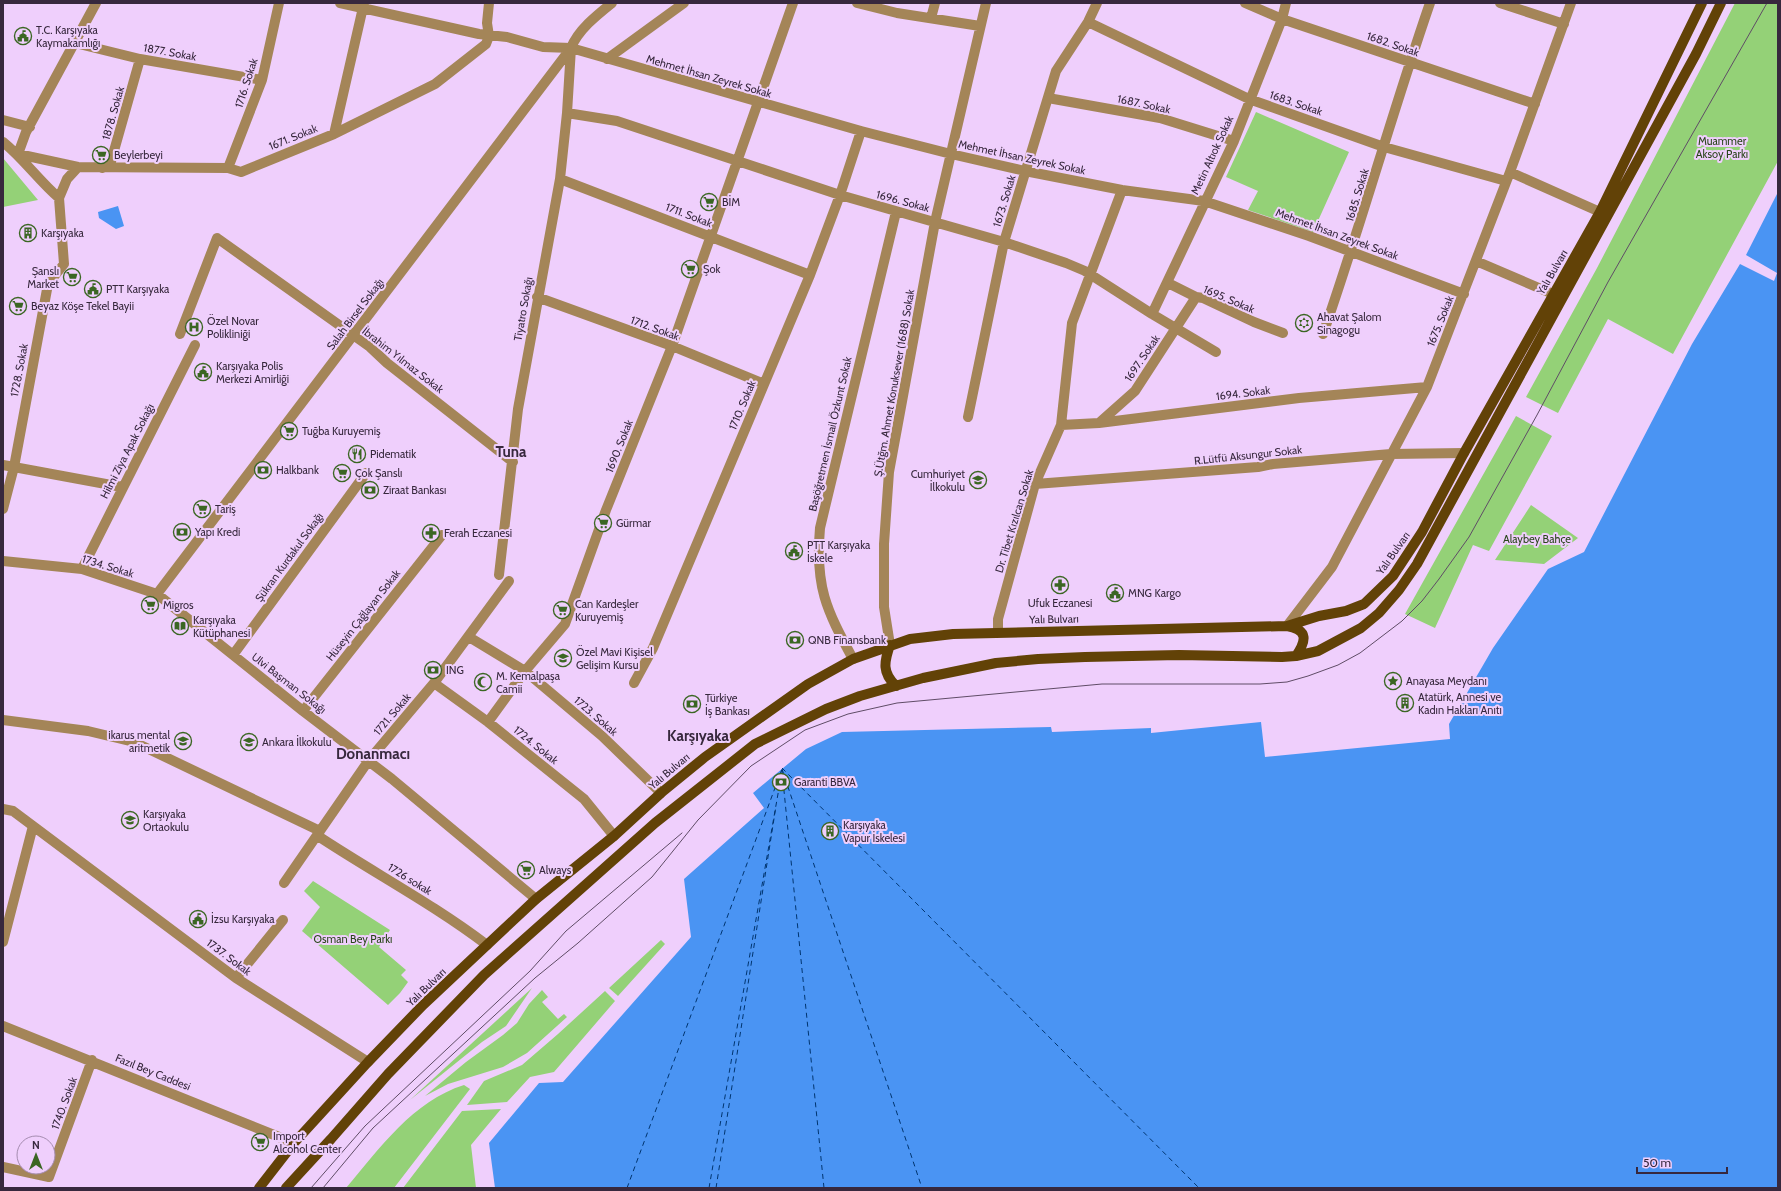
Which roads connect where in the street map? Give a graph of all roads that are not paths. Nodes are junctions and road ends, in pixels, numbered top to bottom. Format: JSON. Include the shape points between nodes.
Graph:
{"nodes":[{"id":1,"x":96,"y":3,"type":"edge"},
{"id":2,"x":279,"y":3,"type":"edge"},
{"id":3,"x":340,"y":3,"type":"edge"},
{"id":4,"x":490,"y":3,"type":"edge"},
{"id":5,"x":612,"y":3,"type":"edge"},
{"id":6,"x":684,"y":3,"type":"edge"},
{"id":7,"x":793,"y":3,"type":"edge"},
{"id":8,"x":857,"y":3,"type":"edge"},
{"id":9,"x":935,"y":3,"type":"edge"},
{"id":10,"x":986,"y":3,"type":"edge"},
{"id":11,"x":1097,"y":3,"type":"edge"},
{"id":12,"x":1245,"y":3,"type":"edge"},
{"id":13,"x":1286,"y":3,"type":"edge"},
{"id":14,"x":1430,"y":3,"type":"edge"},
{"id":15,"x":1500,"y":3,"type":"edge"},
{"id":16,"x":1571,"y":3,"type":"edge"},
{"id":17,"x":1702,"y":3,"type":"edge"},
{"id":18,"x":1721,"y":3,"type":"edge"},
{"id":19,"x":363,"y":6,"type":"edge"},
{"id":20,"x":931,"y":18,"type":"junction"},
{"id":21,"x":1282,"y":19,"type":"junction"},
{"id":22,"x":1088,"y":22,"type":"junction"},
{"id":23,"x":1564,"y":24,"type":"junction"},
{"id":24,"x":980,"y":26,"type":"junction"},
{"id":25,"x":489,"y":36,"type":"junction"},
{"id":26,"x":75,"y":43,"type":"junction"},
{"id":27,"x":571,"y":48,"type":"junction"},
{"id":28,"x":140,"y":59,"type":"junction"},
{"id":29,"x":607,"y":59,"type":"junction"},
{"id":30,"x":1409,"y":62,"type":"junction"},
{"id":31,"x":262,"y":80,"type":"junction"},
{"id":32,"x":1048,"y":98,"type":"junction"},
{"id":33,"x":1249,"y":99,"type":"junction"},
{"id":34,"x":758,"y":102,"type":"junction"},
{"id":35,"x":1535,"y":104,"type":"junction"},
{"id":36,"x":567,"y":113,"type":"junction"},
{"id":37,"x":3,"y":120,"type":"edge"},
{"id":38,"x":3,"y":127,"type":"edge"},
{"id":39,"x":28,"y":130,"type":"junction"},
{"id":40,"x":860,"y":131,"type":"junction"},
{"id":41,"x":334,"y":134,"type":"junction"},
{"id":42,"x":1234,"y":141,"type":"junction"},
{"id":43,"x":3,"y":142,"type":"edge"},
{"id":44,"x":1384,"y":147,"type":"junction"},
{"id":45,"x":18,"y":154,"type":"junction"},
{"id":46,"x":951,"y":154,"type":"junction"},
{"id":47,"x":738,"y":160,"type":"junction"},
{"id":48,"x":78,"y":167,"type":"junction"},
{"id":49,"x":102,"y":168,"type":"junction"},
{"id":50,"x":228,"y":168,"type":"junction"},
{"id":51,"x":1025,"y":171,"type":"junction"},
{"id":52,"x":1508,"y":177,"type":"junction"},
{"id":53,"x":560,"y":179,"type":"junction"},
{"id":54,"x":1122,"y":190,"type":"junction"},
{"id":55,"x":840,"y":195,"type":"junction"},
{"id":56,"x":60,"y":198,"type":"junction"},
{"id":57,"x":1204,"y":201,"type":"junction"},
{"id":58,"x":896,"y":212,"type":"junction"},
{"id":59,"x":1600,"y":212,"type":"junction"},
{"id":60,"x":935,"y":222,"type":"junction"},
{"id":61,"x":711,"y":236,"type":"junction"},
{"id":62,"x":1004,"y":242,"type":"junction"},
{"id":63,"x":1352,"y":252,"type":"junction"},
{"id":64,"x":1476,"y":261,"type":"junction"},
{"id":65,"x":810,"y":275,"type":"junction"},
{"id":66,"x":1090,"y":276,"type":"junction"},
{"id":67,"x":1168,"y":282,"type":"junction"},
{"id":68,"x":1464,"y":294,"type":"junction"},
{"id":69,"x":1553,"y":294,"type":"junction"},
{"id":70,"x":537,"y":298,"type":"junction"},
{"id":71,"x":1196,"y":298,"type":"junction"},
{"id":72,"x":1152,"y":314,"type":"junction"},
{"id":73,"x":1177,"y":328,"type":"junction"},
{"id":74,"x":1283,"y":333,"type":"dead end"},
{"id":75,"x":180,"y":334,"type":"dead end"},
{"id":76,"x":1323,"y":334,"type":"dead end"},
{"id":77,"x":353,"y":336,"type":"junction"},
{"id":78,"x":195,"y":345,"type":"dead end"},
{"id":79,"x":672,"y":346,"type":"junction"},
{"id":80,"x":1216,"y":352,"type":"dead end"},
{"id":81,"x":764,"y":384,"type":"junction"},
{"id":82,"x":1427,"y":387,"type":"junction"},
{"id":83,"x":968,"y":417,"type":"dead end"},
{"id":84,"x":1098,"y":423,"type":"junction"},
{"id":85,"x":1061,"y":425,"type":"junction"},
{"id":86,"x":1464,"y":453,"type":"junction"},
{"id":87,"x":1392,"y":454,"type":"junction"},
{"id":88,"x":514,"y":462,"type":"junction"},
{"id":89,"x":3,"y":465,"type":"edge"},
{"id":90,"x":14,"y":467,"type":"junction"},
{"id":91,"x":366,"y":473,"type":"dead end"},
{"id":92,"x":1035,"y":484,"type":"junction"},
{"id":93,"x":122,"y":487,"type":"junction"},
{"id":94,"x":3,"y":509,"type":"edge"},
{"id":95,"x":442,"y":535,"type":"dead end"},
{"id":96,"x":3,"y":561,"type":"edge"},
{"id":97,"x":82,"y":569,"type":"junction"},
{"id":98,"x":499,"y":575,"type":"dead end"},
{"id":99,"x":509,"y":581,"type":"dead end"},
{"id":100,"x":157,"y":594,"type":"junction"},
{"id":101,"x":1287,"y":626,"type":"junction"},
{"id":102,"x":998,"y":632,"type":"junction"},
{"id":103,"x":469,"y":637,"type":"junction"},
{"id":104,"x":890,"y":645,"type":"junction"},
{"id":105,"x":233,"y":655,"type":"junction"},
{"id":106,"x":1296,"y":656,"type":"junction"},
{"id":107,"x":853,"y":659,"type":"junction"},
{"id":108,"x":525,"y":671,"type":"junction"},
{"id":109,"x":434,"y":683,"type":"junction"},
{"id":110,"x":634,"y":683,"type":"dead end"},
{"id":111,"x":896,"y":686,"type":"junction"},
{"id":112,"x":303,"y":710,"type":"junction"},
{"id":113,"x":3,"y":720,"type":"edge"},
{"id":114,"x":488,"y":722,"type":"junction"},
{"id":115,"x":369,"y":760,"type":"junction"},
{"id":116,"x":661,"y":793,"type":"junction"},
{"id":117,"x":3,"y":809,"type":"edge"},
{"id":118,"x":33,"y":826,"type":"junction"},
{"id":119,"x":319,"y":833,"type":"junction"},
{"id":120,"x":614,"y":836,"type":"junction"},
{"id":121,"x":284,"y":883,"type":"dead end"},
{"id":122,"x":536,"y":899,"type":"junction"},
{"id":123,"x":283,"y":920,"type":"dead end"},
{"id":124,"x":3,"y":942,"type":"edge"},
{"id":125,"x":488,"y":945,"type":"junction"},
{"id":126,"x":236,"y":978,"type":"junction"},
{"id":127,"x":3,"y":1026,"type":"edge"},
{"id":128,"x":92,"y":1060,"type":"junction"},
{"id":129,"x":368,"y":1062,"type":"junction"},
{"id":130,"x":294,"y":1143,"type":"junction"},
{"id":131,"x":3,"y":1167,"type":"edge"},
{"id":132,"x":259,"y":1188,"type":"edge"},
{"id":133,"x":286,"y":1188,"type":"edge"}],
"edges":[{"from":1,"to":26,"type":"street"},
{"from":2,"to":31,"type":"street","name":"1716. Sokak"},
{"from":3,"to":19,"type":"street","name":"Mehmet İhsan Zeyrek Sokak"},
{"from":4,"to":25,"type":"street","via":[[487,23]]},
{"from":5,"to":27,"type":"street","name":"Salah Birsel Sokağı","via":[[575,38]]},
{"from":6,"to":29,"type":"street"},
{"from":7,"to":34,"type":"street","name":"1690. Sokak"},
{"from":8,"to":20,"type":"street"},
{"from":9,"to":20,"type":"street"},
{"from":10,"to":24,"type":"street"},
{"from":11,"to":22,"type":"street","name":"1673. Sokak"},
{"from":12,"to":21,"type":"street","name":"1682. Sokak"},
{"from":13,"to":21,"type":"street","name":"Metin Altıok Sokak"},
{"from":14,"to":30,"type":"street","name":"1685. Sokak"},
{"from":15,"to":23,"type":"street"},
{"from":16,"to":23,"type":"street","name":"1675. Sokak"},
{"from":17,"to":59,"type":"main road","name":"Yalı Bulvarı"},
{"from":18,"to":106,"type":"main road","name":"Yalı Bulvarı","via":[[1696,54],[1417,564],[1379,613],[1361,628],[1318,650]]},
{"from":19,"to":25,"type":"street","name":"Mehmet İhsan Zeyrek Sokak"},
{"from":19,"to":41,"type":"street"},
{"from":20,"to":24,"type":"street"},
{"from":21,"to":30,"type":"street","name":"1682. Sokak"},
{"from":21,"to":33,"type":"street","name":"Metin Altıok Sokak"},
{"from":22,"to":32,"type":"street","name":"1673. Sokak","via":[[1056,71]]},
{"from":22,"to":33,"type":"street","name":"1683. Sokak"},
{"from":23,"to":35,"type":"street","name":"1675. Sokak"},
{"from":24,"to":46,"type":"street"},
{"from":25,"to":27,"type":"street","name":"Mehmet İhsan Zeyrek Sokak","via":[[507,37],[543,47]]},
{"from":25,"to":41,"type":"street","name":"1671. Sokak","via":[[486,44],[435,84]]},
{"from":26,"to":28,"type":"street","name":"1877. Sokak"},
{"from":26,"to":39,"type":"street"},
{"from":27,"to":29,"type":"street","name":"Mehmet İhsan Zeyrek Sokak"},
{"from":27,"to":36,"type":"street","name":"Tiyatro Sokağı"},
{"from":27,"to":77,"type":"street","name":"Salah Birsel Sokağı"},
{"from":28,"to":31,"type":"street","name":"1877. Sokak"},
{"from":28,"to":49,"type":"street","name":"1878. Sokak","via":[[110,165]]},
{"from":29,"to":34,"type":"street","name":"Mehmet İhsan Zeyrek Sokak"},
{"from":30,"to":35,"type":"street","name":"1682. Sokak"},
{"from":30,"to":44,"type":"street","name":"1685. Sokak"},
{"from":31,"to":50,"type":"street","name":"1716. Sokak"},
{"from":32,"to":42,"type":"street","name":"1687. Sokak","via":[[1160,118]]},
{"from":32,"to":51,"type":"street","name":"1673. Sokak"},
{"from":33,"to":42,"type":"street","name":"Metin Altıok Sokak"},
{"from":33,"to":44,"type":"street","name":"1683. Sokak"},
{"from":34,"to":40,"type":"street","name":"Mehmet İhsan Zeyrek Sokak"},
{"from":34,"to":47,"type":"street","name":"1690. Sokak"},
{"from":35,"to":52,"type":"street","name":"1675. Sokak"},
{"from":36,"to":47,"type":"street","name":"1696. Sokak","via":[[617,121]]},
{"from":36,"to":53,"type":"street","name":"Tiyatro Sokağı"},
{"from":37,"to":39,"type":"street"},
{"from":38,"to":39,"type":"street"},
{"from":39,"to":45,"type":"street"},
{"from":40,"to":46,"type":"street","name":"Mehmet İhsan Zeyrek Sokak"},
{"from":40,"to":55,"type":"street","name":"1710. Sokak"},
{"from":41,"to":50,"type":"street","name":"1671. Sokak","via":[[241,172]]},
{"from":42,"to":57,"type":"street","name":"Metin Altıok Sokak"},
{"from":43,"to":45,"type":"street"},
{"from":44,"to":52,"type":"street","name":"1683. Sokak"},
{"from":44,"to":63,"type":"street","name":"1685. Sokak"},
{"from":45,"to":48,"type":"street","name":"1671. Sokak"},
{"from":45,"to":56,"type":"street","via":[[43,184]]},
{"from":46,"to":51,"type":"street","name":"Mehmet İhsan Zeyrek Sokak"},
{"from":46,"to":60,"type":"street","name":"Ş.Ütğm. Ahmet Konuksever (1688) Sokak"},
{"from":47,"to":55,"type":"street","name":"1696. Sokak"},
{"from":47,"to":61,"type":"street","name":"1690. Sokak"},
{"from":48,"to":49,"type":"street","name":"1671. Sokak"},
{"from":48,"to":56,"type":"street","via":[[67,179]]},
{"from":49,"to":50,"type":"street","name":"1671. Sokak"},
{"from":51,"to":54,"type":"street","name":"Mehmet İhsan Zeyrek Sokak"},
{"from":51,"to":62,"type":"street","name":"1673. Sokak"},
{"from":52,"to":59,"type":"street","name":"1683. Sokak"},
{"from":52,"to":64,"type":"street","name":"1675. Sokak"},
{"from":53,"to":61,"type":"street","name":"1711. Sokak"},
{"from":53,"to":70,"type":"street","name":"Tiyatro Sokağı"},
{"from":54,"to":57,"type":"street","name":"Mehmet İhsan Zeyrek Sokak"},
{"from":54,"to":66,"type":"street","name":"Dr. Tibet Kızılcan Sokak"},
{"from":55,"to":58,"type":"street","name":"1696. Sokak"},
{"from":55,"to":65,"type":"street","name":"1710. Sokak"},
{"from":56,"to":90,"type":"street","name":"1728. Sokak","via":[[64,264],[48,284]]},
{"from":57,"to":63,"type":"street","name":"Mehmet İhsan Zeyrek Sokak"},
{"from":57,"to":67,"type":"street","name":"Metin Altıok Sokak"},
{"from":58,"to":60,"type":"street","name":"1696. Sokak"},
{"from":58,"to":107,"type":"street","name":"Başöğretmen İsmail Özkunt Sokak","via":[[851,395],[818,546],[823,596],[833,622]]},
{"from":59,"to":69,"type":"main road","name":"Yalı Bulvarı"},
{"from":60,"to":62,"type":"street","name":"1696. Sokak"},
{"from":60,"to":104,"type":"street","name":"Ş.Ütğm. Ahmet Konuksever (1688) Sokak","via":[[889,472],[884,544],[884,606]]},
{"from":61,"to":65,"type":"street","name":"1711. Sokak"},
{"from":61,"to":79,"type":"street","name":"1690. Sokak"},
{"from":62,"to":66,"type":"street","name":"1696. Sokak","via":[[1066,263],[1085,271]]},
{"from":62,"to":83,"type":"street","name":"1673. Sokak"},
{"from":63,"to":68,"type":"street","name":"Mehmet İhsan Zeyrek Sokak"},
{"from":63,"to":76,"type":"street","name":"1685. Sokak"},
{"from":64,"to":68,"type":"street","name":"1675. Sokak"},
{"from":64,"to":69,"type":"street"},
{"from":65,"to":81,"type":"street","name":"1710. Sokak"},
{"from":66,"to":72,"type":"street","name":"1696. Sokak"},
{"from":66,"to":85,"type":"street","name":"Dr. Tibet Kızılcan Sokak","via":[[1072,323]]},
{"from":67,"to":71,"type":"street","name":"1695. Sokak"},
{"from":67,"to":72,"type":"street","name":"Metin Altıok Sokak"},
{"from":68,"to":82,"type":"street","name":"1675. Sokak"},
{"from":69,"to":86,"type":"main road","name":"Yalı Bulvarı"},
{"from":70,"to":79,"type":"street","name":"1712. Sokak"},
{"from":70,"to":88,"type":"street","name":"Tiyatro Sokağı","via":[[518,410]]},
{"from":71,"to":73,"type":"street","name":"1697. Sokak"},
{"from":71,"to":74,"type":"street","name":"1695. Sokak","via":[[1202,298]]},
{"from":72,"to":73,"type":"street","name":"1696. Sokak"},
{"from":73,"to":80,"type":"street","name":"1696. Sokak"},
{"from":73,"to":84,"type":"street","name":"1697. Sokak","via":[[1135,391]]},
{"from":75,"to":77,"type":"street","name":"İbrahim Yılmaz Sokak","via":[[217,238]]},
{"from":77,"to":88,"type":"street","name":"İbrahim Yılmaz Sokak"},
{"from":77,"to":100,"type":"street","name":"Salah Birsel Sokağı"},
{"from":78,"to":93,"type":"street","name":"Hilmi Ziya Apak Sokağı"},
{"from":79,"to":81,"type":"street","name":"1712. Sokak"},
{"from":79,"to":108,"type":"street","name":"1690. Sokak","via":[[606,510],[565,624]]},
{"from":81,"to":110,"type":"street","name":"1710. Sokak","via":[[653,648]]},
{"from":82,"to":84,"type":"street","name":"1694. Sokak","via":[[1299,398]]},
{"from":82,"to":87,"type":"street","name":"1675. Sokak"},
{"from":84,"to":85,"type":"street","name":"1694. Sokak"},
{"from":85,"to":92,"type":"street","name":"Dr. Tibet Kızılcan Sokak"},
{"from":86,"to":87,"type":"street","name":"R.Lütfü Aksungur Sokak"},
{"from":86,"to":101,"type":"main road","name":"Yalı Bulvarı","via":[[1422,532],[1393,576],[1379,592],[1364,604],[1346,612],[1319,616]]},
{"from":87,"to":92,"type":"street","name":"R.Lütfü Aksungur Sokak"},
{"from":87,"to":101,"type":"street","name":"1675. Sokak","via":[[1332,567]]},
{"from":88,"to":98,"type":"street","name":"Tiyatro Sokağı"},
{"from":89,"to":90,"type":"street"},
{"from":90,"to":93,"type":"street"},
{"from":90,"to":94,"type":"street","name":"1728. Sokak"},
{"from":91,"to":105,"type":"street","name":"Şükran Kurdakul Sokağı"},
{"from":92,"to":102,"type":"street","name":"Dr. Tibet Kızılcan Sokak","via":[[998,619]]},
{"from":93,"to":97,"type":"street","name":"Hilmi Ziya Apak Sokağı"},
{"from":95,"to":112,"type":"street","name":"Hüseyin Çağlayan Sokak"},
{"from":96,"to":97,"type":"street","name":"1734. Sokak"},
{"from":97,"to":100,"type":"street","name":"1734. Sokak"},
{"from":99,"to":103,"type":"street","name":"1721. Sokak"},
{"from":100,"to":105,"type":"street","name":"Ulvi Başman Sokağı"},
{"from":101,"to":102,"type":"main road","name":"Yalı Bulvarı"},
{"from":101,"to":106,"type":"main road","via":[[1297,627],[1302,632],[1304,639]]},
{"from":102,"to":104,"type":"main road","name":"Yalı Bulvarı","via":[[928,636]]},
{"from":103,"to":108,"type":"street","name":"1723. Sokak"},
{"from":103,"to":109,"type":"street","name":"1721. Sokak"},
{"from":104,"to":107,"type":"main road","name":"Yalı Bulvarı"},
{"from":104,"to":111,"type":"main road","via":[[885,670]]},
{"from":105,"to":112,"type":"street","name":"Ulvi Başman Sokağı"},
{"from":106,"to":111,"type":"main road","name":"Yalı Bulvarı","via":[[1179,655],[1038,659],[996,664]]},
{"from":107,"to":116,"type":"main road","name":"Yalı Bulvarı","via":[[808,684],[705,757]]},
{"from":108,"to":114,"type":"street","name":"1690. Sokak"},
{"from":108,"to":116,"type":"street","name":"1723. Sokak","via":[[602,736]]},
{"from":109,"to":114,"type":"street","name":"1724. Sokak"},
{"from":109,"to":115,"type":"street","name":"1721. Sokak"},
{"from":111,"to":133,"type":"main road","via":[[826,709],[755,744],[667,813],[484,975],[388,1074]]},
{"from":112,"to":115,"type":"street","name":"Ulvi Başman Sokağı"},
{"from":113,"to":119,"type":"street","name":"1726 sokak","via":[[88,731],[134,742]]},
{"from":114,"to":120,"type":"street","name":"1724. Sokak","via":[[584,799]]},
{"from":115,"to":119,"type":"street","name":"1721. Sokak"},
{"from":115,"to":122,"type":"street","name":"Ulvi Başman Sokağı"},
{"from":116,"to":120,"type":"main road","name":"Yalı Bulvarı"},
{"from":117,"to":118,"type":"street","name":"1737. Sokak","via":[[13,811]]},
{"from":118,"to":124,"type":"street"},
{"from":118,"to":126,"type":"street","name":"1737. Sokak"},
{"from":119,"to":121,"type":"street","name":"1721. Sokak"},
{"from":119,"to":125,"type":"street","name":"1726 sokak"},
{"from":120,"to":122,"type":"main road","name":"Yalı Bulvarı"},
{"from":122,"to":125,"type":"main road","name":"Yalı Bulvarı"},
{"from":123,"to":126,"type":"street"},
{"from":125,"to":129,"type":"main road","name":"Yalı Bulvarı","via":[[423,1005]]},
{"from":126,"to":129,"type":"street","name":"1737. Sokak"},
{"from":127,"to":128,"type":"street","name":"Fazıl Bey Caddesi"},
{"from":128,"to":130,"type":"street","name":"Fazıl Bey Caddesi"},
{"from":128,"to":131,"type":"street","name":"1740. Sokak","via":[[49,1177]]},
{"from":129,"to":130,"type":"main road","name":"Yalı Bulvarı"},
{"from":130,"to":132,"type":"main road","name":"Yalı Bulvarı"}]}
